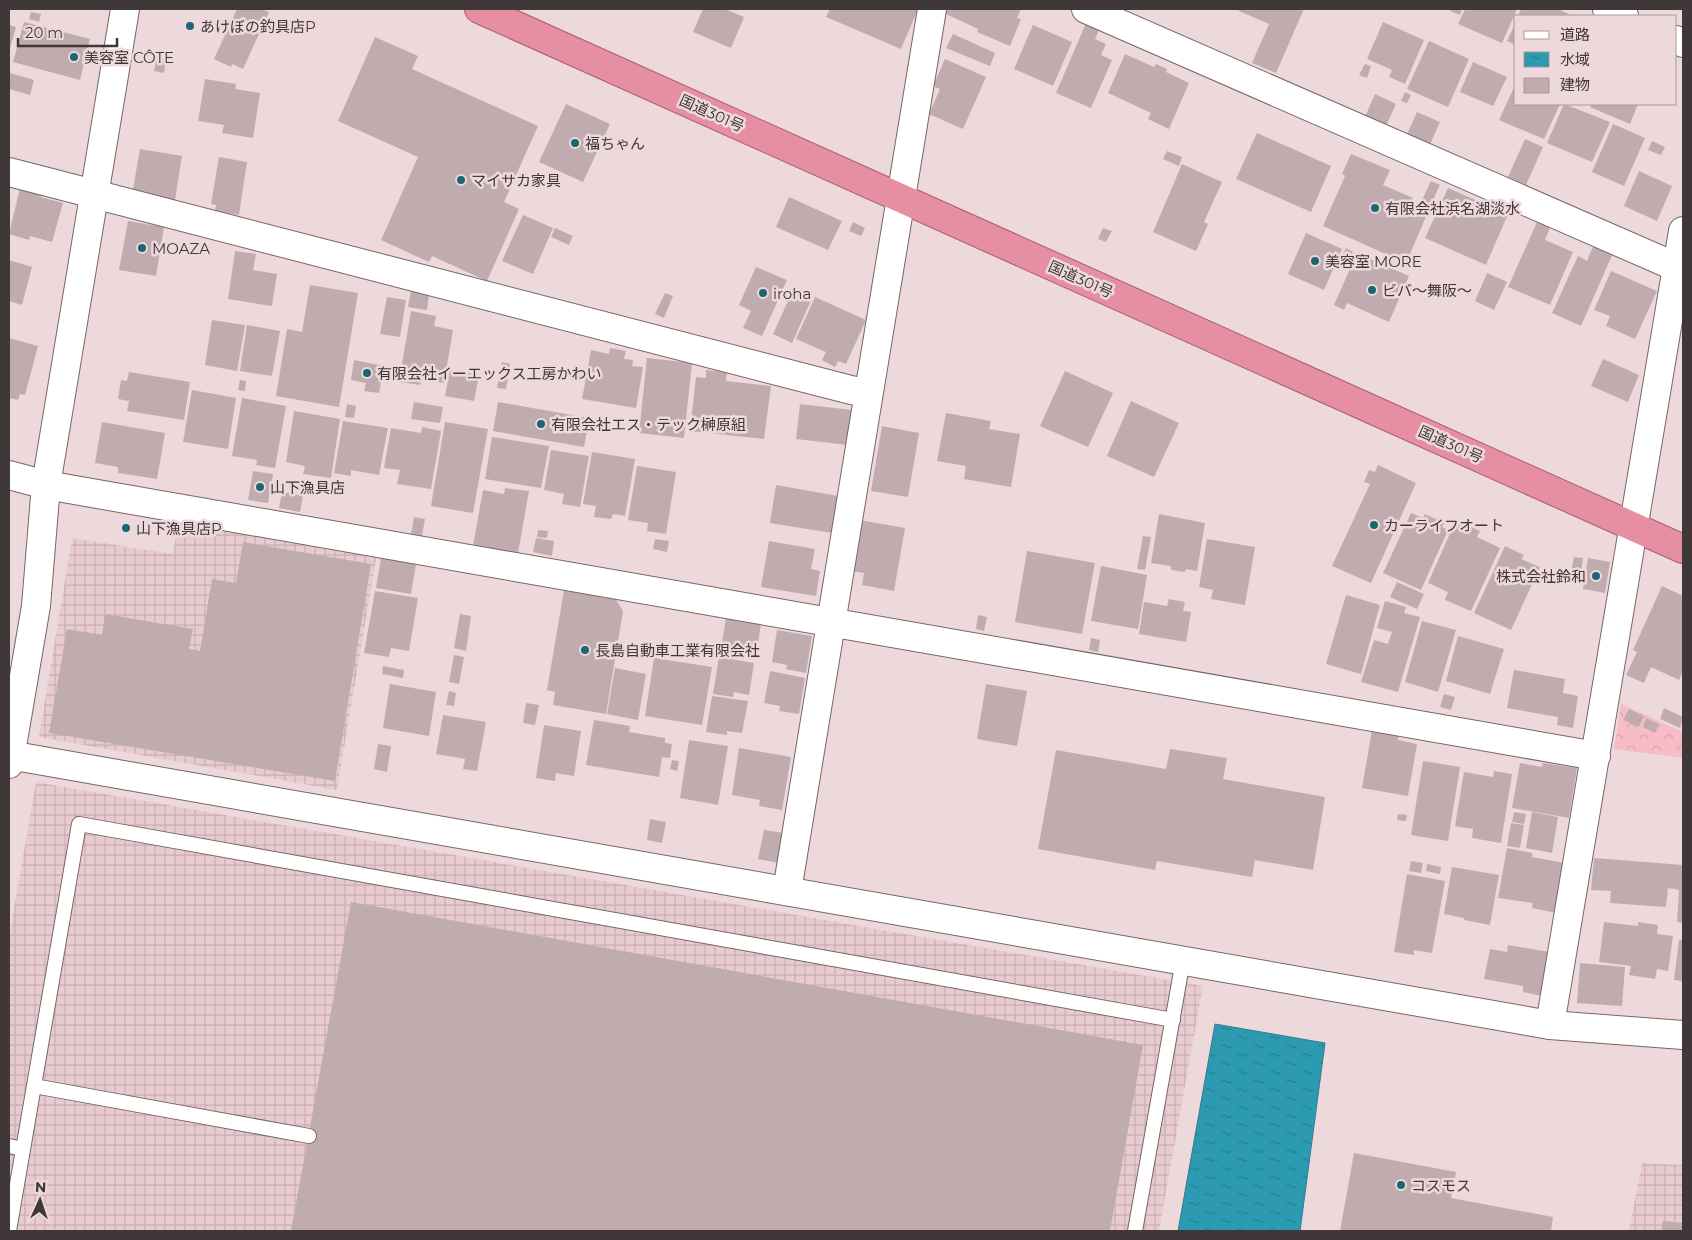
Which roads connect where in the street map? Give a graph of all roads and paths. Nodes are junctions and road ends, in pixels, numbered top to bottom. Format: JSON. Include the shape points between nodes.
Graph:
{"nodes":[{"id":1,"x":126,"y":9,"type":"edge"},
{"id":2,"x":479,"y":9,"type":"edge"},
{"id":3,"x":932,"y":9,"type":"edge"},
{"id":4,"x":1086,"y":9,"type":"edge"},
{"id":5,"x":1607,"y":9,"type":"edge"},
{"id":6,"x":1622,"y":15,"type":"edge"},
{"id":7,"x":9,"y":172,"type":"edge"},
{"id":8,"x":94,"y":194,"type":"junction"},
{"id":9,"x":900,"y":198,"type":"junction"},
{"id":10,"x":1683,"y":231,"type":"edge"},
{"id":11,"x":1680,"y":269,"type":"edge"},
{"id":12,"x":868,"y":393,"type":"junction"},
{"id":13,"x":9,"y":475,"type":"edge"},
{"id":14,"x":46,"y":485,"type":"junction"},
{"id":15,"x":1634,"y":526,"type":"junction"},
{"id":16,"x":1683,"y":549,"type":"edge"},
{"id":17,"x":831,"y":622,"type":"junction"},
{"id":18,"x":1596,"y":756,"type":"junction"},
{"id":19,"x":9,"y":758,"type":"edge"},
{"id":20,"x":787,"y":891,"type":"junction"},
{"id":21,"x":1184,"y":960,"type":"junction"},
{"id":22,"x":1173,"y":1020,"type":"junction"},
{"id":23,"x":1550,"y":1025,"type":"junction"},
{"id":24,"x":1683,"y":1035,"type":"edge"},
{"id":25,"x":34,"y":1086,"type":"junction"},
{"id":26,"x":309,"y":1136,"type":"dead end"},
{"id":27,"x":9,"y":1146,"type":"edge"},
{"id":28,"x":23,"y":1149,"type":"junction"},
{"id":29,"x":9,"y":1231,"type":"edge"},
{"id":30,"x":1134,"y":1231,"type":"edge"}],
"edges":[{"from":1,"to":8,"type":"street"},
{"from":2,"to":9,"type":"highway","name":"国道301号"},
{"from":3,"to":9,"type":"street"},
{"from":4,"to":11,"type":"street"},
{"from":5,"to":6,"type":"street"},
{"from":7,"to":8,"type":"street"},
{"from":8,"to":12,"type":"street"},
{"from":8,"to":14,"type":"street"},
{"from":9,"to":12,"type":"street"},
{"from":9,"to":15,"type":"highway","name":"国道301号"},
{"from":10,"to":11,"type":"street"},
{"from":11,"to":15,"type":"street"},
{"from":12,"to":17,"type":"street"},
{"from":13,"to":14,"type":"street"},
{"from":14,"to":17,"type":"street"},
{"from":14,"to":19,"type":"street","via":[[36,606]]},
{"from":15,"to":16,"type":"highway","name":"国道301号"},
{"from":15,"to":18,"type":"street"},
{"from":17,"to":18,"type":"street"},
{"from":17,"to":20,"type":"street"},
{"from":18,"to":23,"type":"street"},
{"from":19,"to":20,"type":"street"},
{"from":20,"to":21,"type":"street"},
{"from":21,"to":22,"type":"lane"},
{"from":21,"to":23,"type":"street"},
{"from":22,"to":25,"type":"lane","via":[[80,824]]},
{"from":22,"to":30,"type":"lane"},
{"from":23,"to":24,"type":"street"},
{"from":25,"to":26,"type":"lane"},
{"from":25,"to":28,"type":"lane"},
{"from":27,"to":28,"type":"lane"},
{"from":28,"to":29,"type":"lane"}]}
